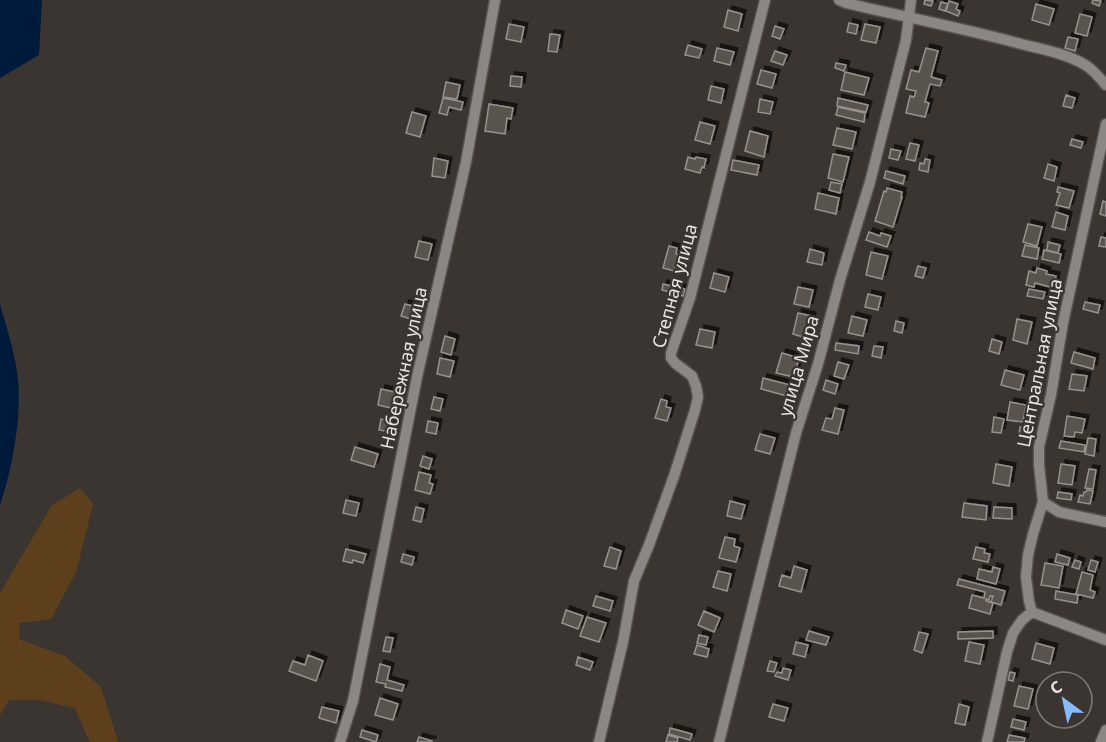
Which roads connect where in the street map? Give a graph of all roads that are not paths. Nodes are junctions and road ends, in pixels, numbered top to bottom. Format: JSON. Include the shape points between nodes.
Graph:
{"nodes":[{"id":1,"x":495,"y":0,"type":"edge"},
{"id":2,"x":765,"y":0,"type":"edge"},
{"id":3,"x":839,"y":0,"type":"edge"},
{"id":4,"x":911,"y":0,"type":"edge"},
{"id":5,"x":909,"y":18,"type":"junction"},
{"id":6,"x":1106,"y":85,"type":"edge"},
{"id":7,"x":1106,"y":124,"type":"edge"},
{"id":8,"x":1043,"y":502,"type":"junction"},
{"id":9,"x":1106,"y":522,"type":"edge"},
{"id":10,"x":1032,"y":612,"type":"junction"},
{"id":11,"x":1106,"y":640,"type":"edge"},
{"id":12,"x":1106,"y":730,"type":"edge"},
{"id":13,"x":340,"y":742,"type":"edge"},
{"id":14,"x":599,"y":742,"type":"edge"},
{"id":15,"x":719,"y":742,"type":"edge"},
{"id":16,"x":987,"y":742,"type":"edge"},
{"id":17,"x":1101,"y":742,"type":"edge"}],
"edges":[{"from":1,"to":13,"type":"street","name":"Набережная улица","via":[[466,162],[417,376],[353,701]]},
{"from":2,"to":14,"type":"street","name":"Степная улица","via":[[690,298],[671,353],[675,363],[692,376],[698,397],[674,476],[634,581]]},
{"from":3,"to":5,"type":"street"},
{"from":4,"to":5,"type":"street","name":"улица Мира"},
{"from":5,"to":6,"type":"street","via":[[1068,57],[1085,65]]},
{"from":5,"to":15,"type":"street","name":"улица Мира","via":[[870,182],[796,433]]},
{"from":7,"to":8,"type":"street","name":"Центральная улица","via":[[1039,447]]},
{"from":8,"to":9,"type":"street","via":[[1059,512]]},
{"from":8,"to":10,"type":"street","name":"Центральная улица","via":[[1028,555],[1026,577]]},
{"from":10,"to":11,"type":"street"},
{"from":10,"to":16,"type":"street","via":[[1013,633]]},
{"from":12,"to":17,"type":"street"}]}
